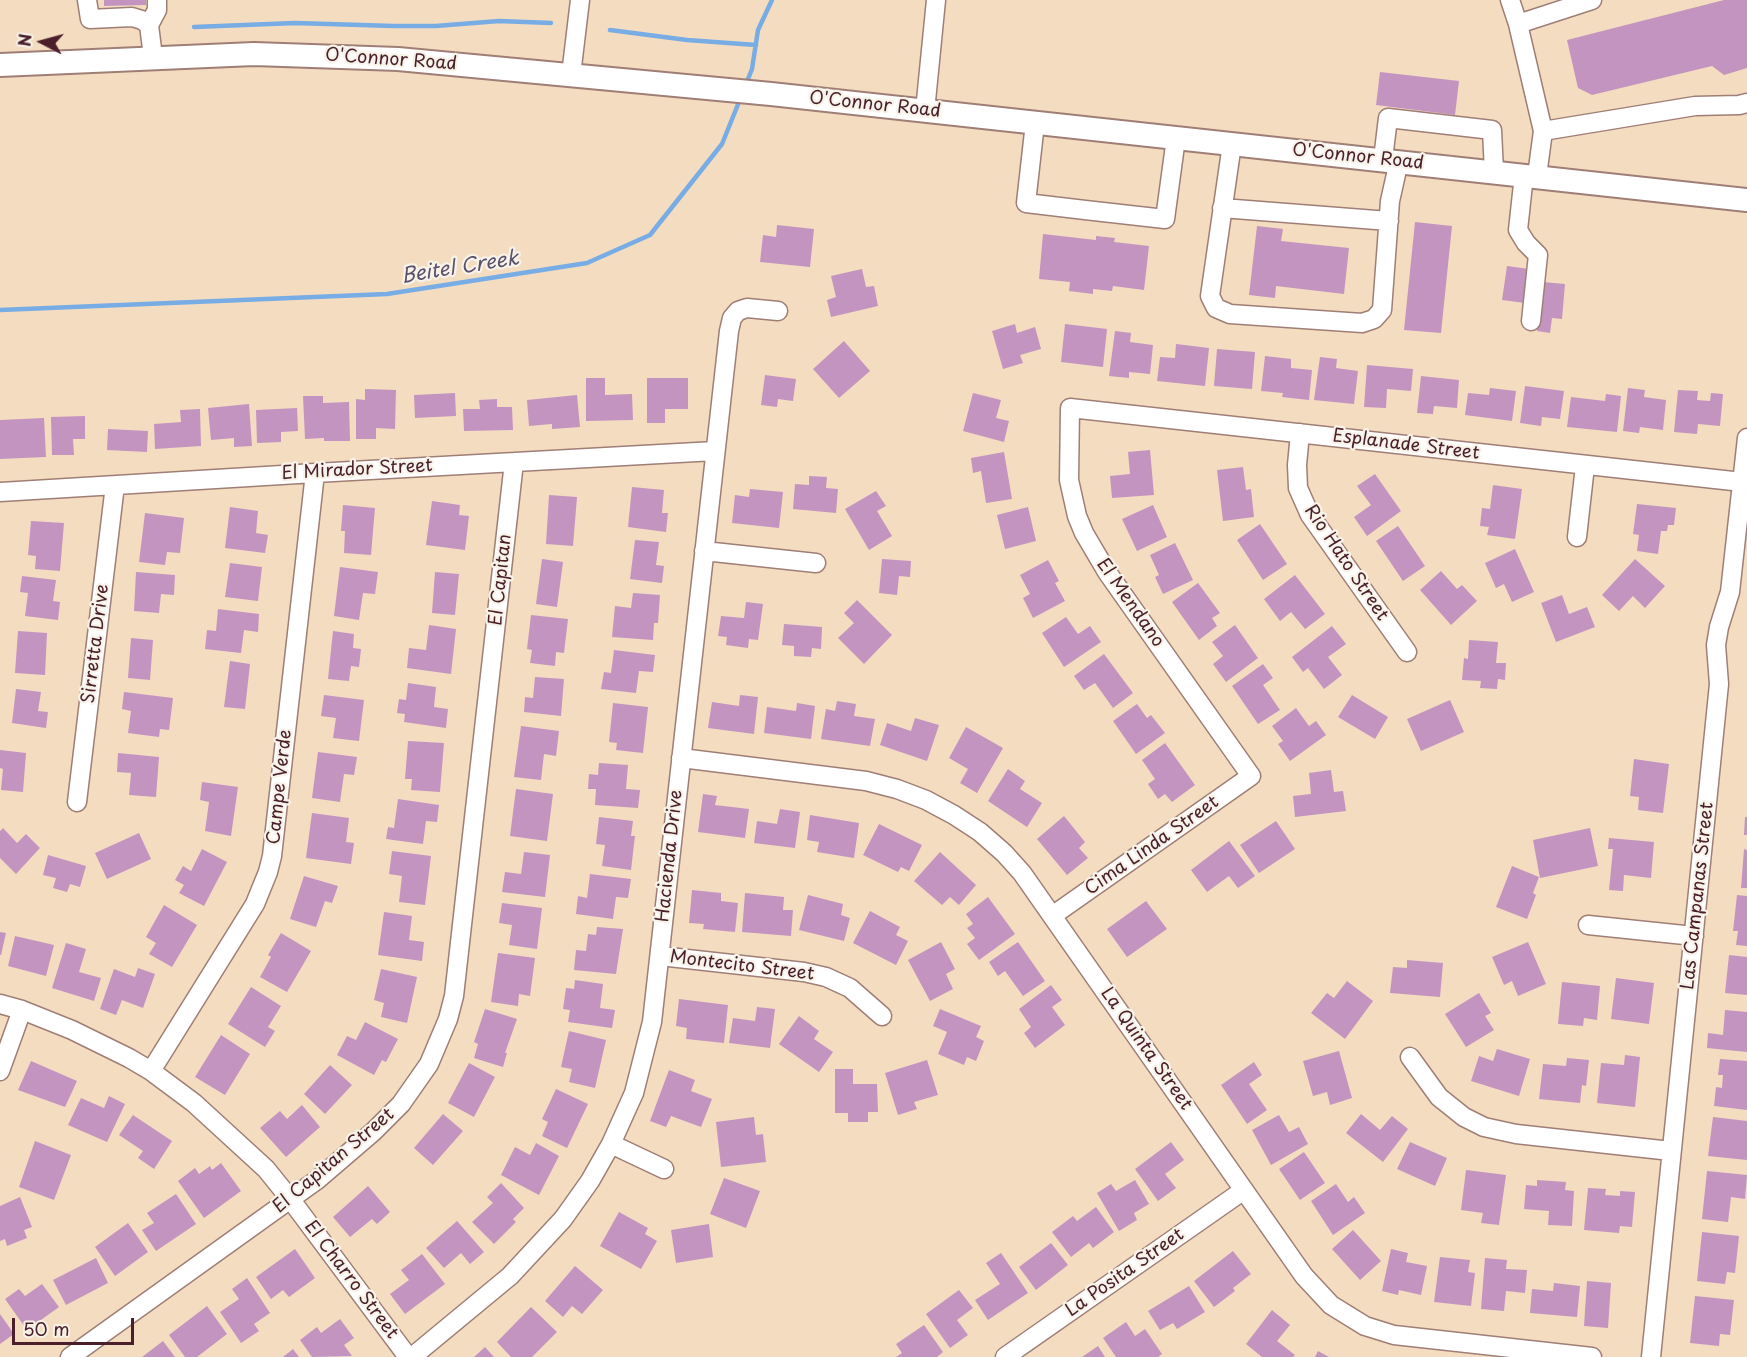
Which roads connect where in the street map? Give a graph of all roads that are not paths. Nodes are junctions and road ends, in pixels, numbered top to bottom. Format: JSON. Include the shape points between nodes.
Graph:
{"nodes":[{"id":1,"x":87,"y":0,"type":"edge"},
{"id":2,"x":157,"y":0,"type":"edge"},
{"id":3,"x":580,"y":0,"type":"edge"},
{"id":4,"x":936,"y":0,"type":"edge"},
{"id":5,"x":1510,"y":0,"type":"edge"},
{"id":6,"x":1592,"y":0,"type":"edge"},
{"id":7,"x":1518,"y":24,"type":"junction"},
{"id":8,"x":149,"y":25,"type":"junction"},
{"id":9,"x":153,"y":57,"type":"junction"},
{"id":10,"x":0,"y":65,"type":"edge"},
{"id":11,"x":571,"y":75,"type":"junction"},
{"id":12,"x":1747,"y":103,"type":"edge"},
{"id":13,"x":925,"y":111,"type":"junction"},
{"id":14,"x":1035,"y":123,"type":"junction"},
{"id":15,"x":1543,"y":131,"type":"junction"},
{"id":16,"x":1176,"y":138,"type":"junction"},
{"id":17,"x":1232,"y":144,"type":"junction"},
{"id":18,"x":1391,"y":160,"type":"junction"},
{"id":19,"x":1494,"y":172,"type":"junction"},
{"id":20,"x":1531,"y":176,"type":"junction"},
{"id":21,"x":1747,"y":200,"type":"edge"},
{"id":22,"x":1222,"y":208,"type":"junction"},
{"id":23,"x":1389,"y":221,"type":"junction"},
{"id":24,"x":778,"y":311,"type":"dead end"},
{"id":25,"x":1531,"y":321,"type":"dead end"},
{"id":26,"x":1070,"y":408,"type":"joint"},
{"id":27,"x":1300,"y":433,"type":"junction"},
{"id":28,"x":1747,"y":438,"type":"edge"},
{"id":29,"x":715,"y":451,"type":"junction"},
{"id":30,"x":514,"y":462,"type":"junction"},
{"id":31,"x":1585,"y":466,"type":"junction"},
{"id":32,"x":315,"y":473,"type":"junction"},
{"id":33,"x":1742,"y":482,"type":"junction"},
{"id":34,"x":114,"y":485,"type":"junction"},
{"id":35,"x":0,"y":492,"type":"edge"},
{"id":36,"x":1577,"y":537,"type":"dead end"},
{"id":37,"x":704,"y":551,"type":"junction"},
{"id":38,"x":816,"y":563,"type":"dead end"},
{"id":39,"x":1407,"y":652,"type":"dead end"},
{"id":40,"x":488,"y":698,"type":"joint"},
{"id":41,"x":681,"y":758,"type":"junction"},
{"id":42,"x":1251,"y":776,"type":"joint"},
{"id":43,"x":76,"y":802,"type":"dead end"},
{"id":44,"x":1052,"y":916,"type":"junction"},
{"id":45,"x":1588,"y":925,"type":"dead end"},
{"id":46,"x":1694,"y":936,"type":"junction"},
{"id":47,"x":660,"y":956,"type":"junction"},
{"id":48,"x":0,"y":1004,"type":"edge"},
{"id":49,"x":21,"y":1010,"type":"junction"},
{"id":50,"x":882,"y":1016,"type":"dead end"},
{"id":51,"x":1410,"y":1057,"type":"dead end"},
{"id":52,"x":0,"y":1071,"type":"edge"},
{"id":53,"x":151,"y":1071,"type":"junction"},
{"id":54,"x":611,"y":1144,"type":"junction"},
{"id":55,"x":1671,"y":1151,"type":"junction"},
{"id":56,"x":664,"y":1168,"type":"dead end"},
{"id":57,"x":1244,"y":1190,"type":"junction"},
{"id":58,"x":291,"y":1200,"type":"junction"},
{"id":59,"x":70,"y":1357,"type":"edge"},
{"id":60,"x":410,"y":1357,"type":"edge"},
{"id":61,"x":1005,"y":1357,"type":"edge"},
{"id":62,"x":1592,"y":1357,"type":"edge"},
{"id":63,"x":1651,"y":1357,"type":"edge"}],
"edges":[{"from":1,"to":8,"type":"street","via":[[90,19],[132,17]]},
{"from":2,"to":8,"type":"street","via":[[157,10]]},
{"from":3,"to":11,"type":"street"},
{"from":4,"to":13,"type":"street"},
{"from":5,"to":7,"type":"street"},
{"from":6,"to":7,"type":"street"},
{"from":7,"to":15,"type":"street"},
{"from":8,"to":9,"type":"street"},
{"from":9,"to":10,"type":"main road","name":"O'Connor Road"},
{"from":9,"to":11,"type":"main road","name":"O'Connor Road","via":[[326,55]]},
{"from":11,"to":13,"type":"main road","name":"O'Connor Road"},
{"from":12,"to":15,"type":"street","via":[[1695,106]]},
{"from":13,"to":14,"type":"main road","name":"O'Connor Road"},
{"from":14,"to":16,"type":"main road","name":"O'Connor Road"},
{"from":14,"to":16,"type":"street","via":[[1026,203],[1166,219]]},
{"from":15,"to":20,"type":"street"},
{"from":16,"to":17,"type":"main road","name":"O'Connor Road"},
{"from":17,"to":18,"type":"main road","name":"O'Connor Road"},
{"from":17,"to":22,"type":"street"},
{"from":18,"to":19,"type":"main road","name":"O'Connor Road"},
{"from":18,"to":19,"type":"street","via":[[1388,118],[1492,130]]},
{"from":18,"to":23,"type":"street"},
{"from":19,"to":20,"type":"main road","name":"O'Connor Road"},
{"from":20,"to":21,"type":"main road","name":"O'Connor Road"},
{"from":20,"to":25,"type":"street","via":[[1518,230],[1538,255]]},
{"from":22,"to":23,"type":"street"},
{"from":22,"to":23,"type":"street","via":[[1210,296],[1216,308],[1230,314],[1362,323],[1374,320],[1382,310]]},
{"from":24,"to":29,"type":"street","name":"Hacienda Drive","via":[[747,308],[732,318]]},
{"from":26,"to":27,"type":"street","name":"Esplanade Street"},
{"from":26,"to":42,"type":"street","name":"El Mendano","via":[[1069,480],[1084,533],[1107,572]]},
{"from":27,"to":31,"type":"street","name":"Esplanade Street"},
{"from":27,"to":39,"type":"street","name":"Rio Hato Street","via":[[1298,488],[1310,515]]},
{"from":28,"to":33,"type":"street","name":"Las Campanas Street"},
{"from":29,"to":30,"type":"street","name":"El Mirador Street"},
{"from":29,"to":37,"type":"street","name":"Hacienda Drive"},
{"from":30,"to":32,"type":"street","name":"El Mirador Street"},
{"from":30,"to":40,"type":"street","name":"El Capitan"},
{"from":31,"to":33,"type":"street","name":"Esplanade Street"},
{"from":31,"to":36,"type":"street"},
{"from":32,"to":34,"type":"street","name":"El Mirador Street"},
{"from":32,"to":53,"type":"street","name":"Campe Verde","via":[[268,872],[255,904]]},
{"from":33,"to":46,"type":"street","name":"Las Campanas Street","via":[[1730,592],[1716,645],[1719,684]]},
{"from":34,"to":35,"type":"street","name":"El Mirador Street"},
{"from":34,"to":43,"type":"street","name":"Sirretta Drive"},
{"from":37,"to":38,"type":"street"},
{"from":37,"to":41,"type":"street","name":"Hacienda Drive"},
{"from":40,"to":58,"type":"street","name":"El Capitan Street","via":[[455,987],[440,1042],[421,1078],[401,1104]]},
{"from":41,"to":44,"type":"street","name":"La Quinta Street","via":[[866,781],[926,800],[980,832],[1004,853]]},
{"from":41,"to":47,"type":"street","name":"Hacienda Drive"},
{"from":42,"to":44,"type":"street","name":"Cima Linda Street"},
{"from":44,"to":57,"type":"street","name":"La Quinta Street"},
{"from":45,"to":46,"type":"street"},
{"from":46,"to":55,"type":"street","name":"Las Campanas Street"},
{"from":47,"to":50,"type":"street","name":"Montecito Street","via":[[826,977],[850,988]]},
{"from":47,"to":54,"type":"street","name":"Hacienda Drive","via":[[644,1062]]},
{"from":48,"to":49,"type":"street","name":"El Charro Street"},
{"from":49,"to":52,"type":"street"},
{"from":49,"to":53,"type":"street","name":"El Charro Street","via":[[72,1030]]},
{"from":51,"to":55,"type":"street","via":[[1438,1097],[1464,1118],[1484,1127]]},
{"from":53,"to":58,"type":"street","name":"El Charro Street","via":[[226,1130]]},
{"from":54,"to":56,"type":"street"},
{"from":54,"to":60,"type":"street","name":"Hacienda Drive","via":[[577,1200],[533,1252],[510,1276]]},
{"from":55,"to":63,"type":"street","name":"Las Campanas Street"},
{"from":57,"to":61,"type":"street","name":"La Posita Street"},
{"from":57,"to":62,"type":"street","name":"La Quinta Street","via":[[1304,1276],[1331,1305],[1365,1326],[1409,1338]]},
{"from":58,"to":59,"type":"street","name":"El Capitan Street"},
{"from":58,"to":60,"type":"street","name":"El Charro Street"}]}
